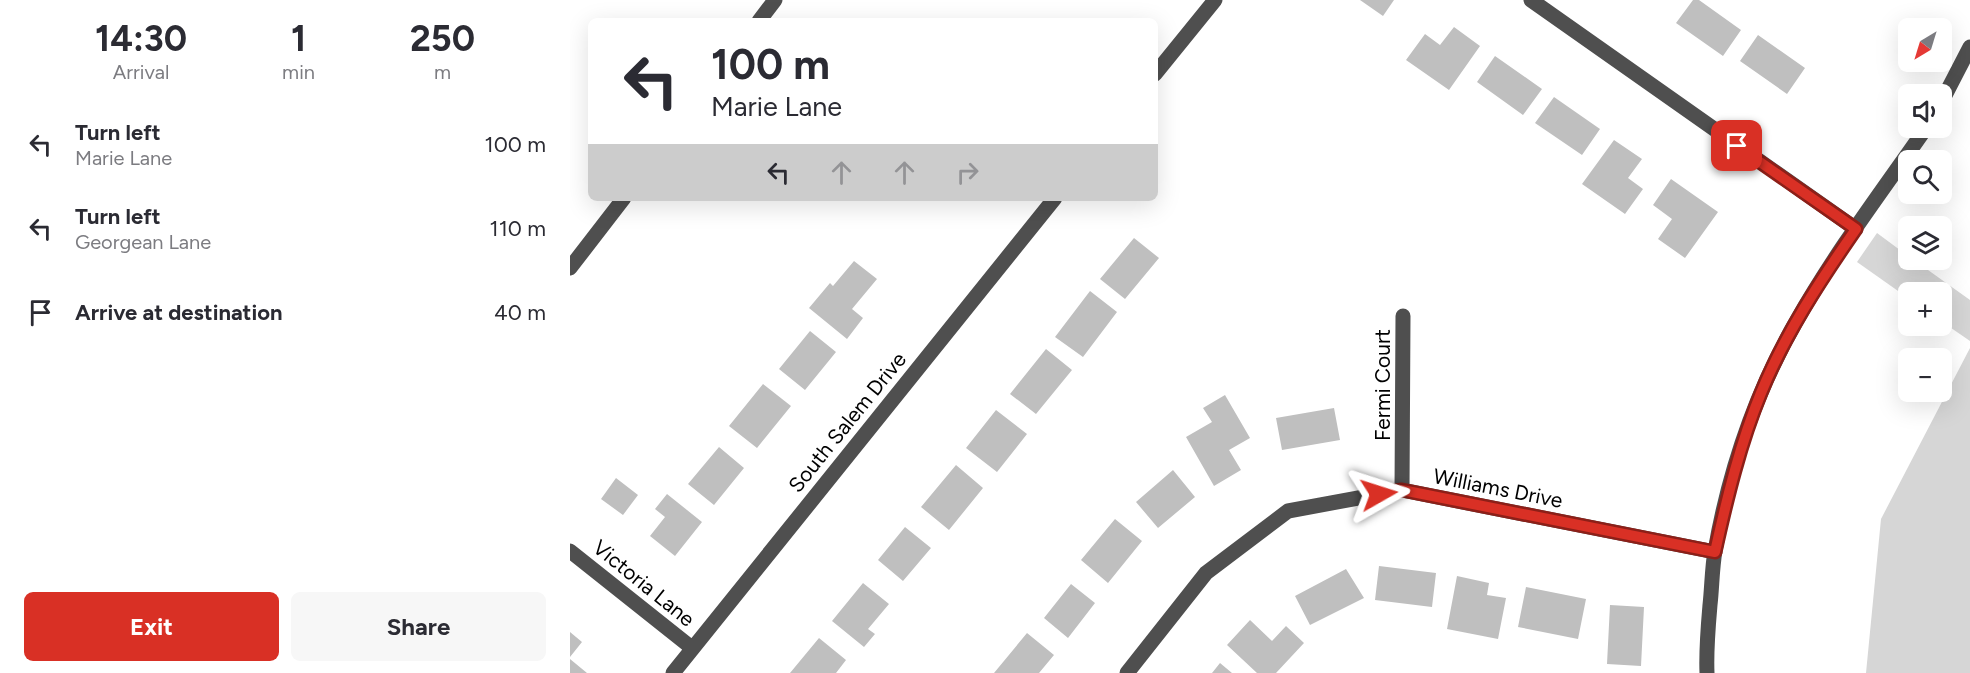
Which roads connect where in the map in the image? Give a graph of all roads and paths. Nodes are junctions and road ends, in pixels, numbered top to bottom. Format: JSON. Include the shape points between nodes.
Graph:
{"nodes":[{"id":1,"x":775,"y":0,"type":"edge"},
{"id":2,"x":1215,"y":0,"type":"edge"},
{"id":3,"x":1531,"y":0,"type":"edge"},
{"id":4,"x":761,"y":18,"type":"edge"},
{"id":5,"x":1970,"y":47,"type":"edge"},
{"id":6,"x":1158,"y":70,"type":"edge"},
{"id":7,"x":1951,"y":84,"type":"edge"},
{"id":8,"x":1919,"y":138,"type":"edge"},
{"id":9,"x":622,"y":201,"type":"edge"},
{"id":10,"x":1053,"y":201,"type":"edge"},
{"id":11,"x":1856,"y":229,"type":"junction"},
{"id":12,"x":570,"y":268,"type":"edge"},
{"id":13,"x":1403,"y":316,"type":"dead end"},
{"id":14,"x":1402,"y":490,"type":"junction"},
{"id":15,"x":570,"y":551,"type":"edge"},
{"id":16,"x":1715,"y":552,"type":"junction"},
{"id":17,"x":692,"y":648,"type":"junction"},
{"id":18,"x":674,"y":673,"type":"edge"},
{"id":19,"x":1126,"y":673,"type":"edge"},
{"id":20,"x":1707,"y":673,"type":"edge"}],
"edges":[{"from":1,"to":4,"type":"street"},
{"from":2,"to":6,"type":"street"},
{"from":3,"to":11,"type":"street"},
{"from":5,"to":7,"type":"street"},
{"from":8,"to":11,"type":"street"},
{"from":9,"to":12,"type":"street"},
{"from":10,"to":17,"type":"street","name":"South Salem Drive"},
{"from":11,"to":16,"type":"street","via":[[1797,320],[1761,394],[1733,475]]},
{"from":13,"to":14,"type":"street","name":"Fermi Court"},
{"from":14,"to":16,"type":"street","name":"Williams Drive"},
{"from":14,"to":19,"type":"street","name":"Williams Drive","via":[[1288,511],[1206,573]]},
{"from":15,"to":17,"type":"street","name":"Victoria Lane"},
{"from":16,"to":20,"type":"street"},
{"from":17,"to":18,"type":"street","name":"South Salem Drive"}]}
